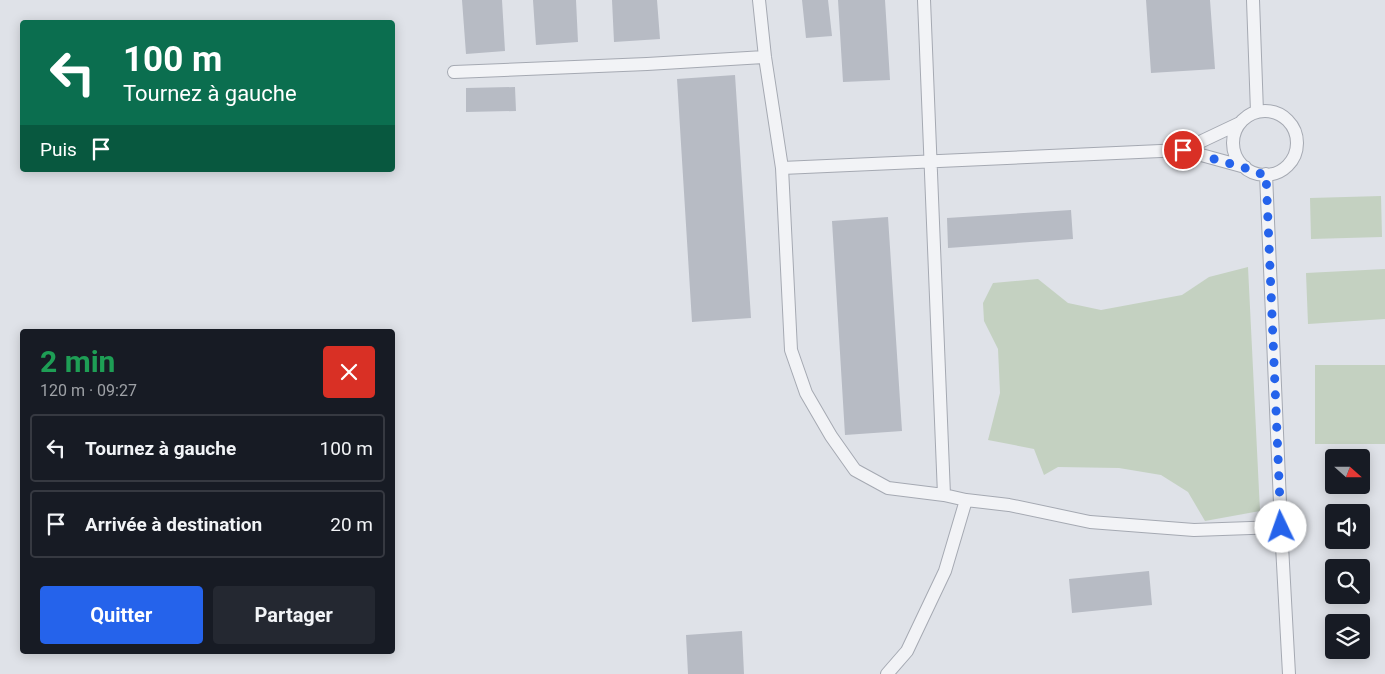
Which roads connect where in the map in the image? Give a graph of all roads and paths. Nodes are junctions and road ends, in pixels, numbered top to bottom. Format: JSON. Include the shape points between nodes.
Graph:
{"nodes":[{"id":1,"x":759,"y":0,"type":"edge"},
{"id":2,"x":924,"y":0,"type":"edge"},
{"id":3,"x":1252,"y":0,"type":"edge"},
{"id":4,"x":765,"y":57,"type":"junction"},
{"id":5,"x":454,"y":72,"type":"dead end"},
{"id":6,"x":1257,"y":112,"type":"junction"},
{"id":7,"x":1240,"y":123,"type":"junction"},
{"id":8,"x":1183,"y":150,"type":"junction"},
{"id":9,"x":930,"y":162,"type":"junction"},
{"id":10,"x":782,"y":168,"type":"junction"},
{"id":11,"x":1245,"y":168,"type":"junction"},
{"id":12,"x":1266,"y":174,"type":"junction"},
{"id":13,"x":944,"y":495,"type":"junction"},
{"id":14,"x":966,"y":500,"type":"junction"},
{"id":15,"x":1281,"y":527,"type":"junction"},
{"id":16,"x":886,"y":674,"type":"edge"},
{"id":17,"x":1289,"y":674,"type":"edge"}],
"edges":[{"from":1,"to":4,"type":"lane"},
{"from":2,"to":9,"type":"lane"},
{"from":3,"to":6,"type":"lane"},
{"from":4,"to":5,"type":"lane"},
{"from":4,"to":10,"type":"lane"},
{"from":6,"to":7,"type":"lane"},
{"from":6,"to":12,"type":"lane","via":[[1272,111],[1286,118],[1294,128],[1297,140],[1296,152],[1290,163],[1279,171]]},
{"from":7,"to":8,"type":"lane"},
{"from":7,"to":11,"type":"lane","via":[[1234,146]]},
{"from":8,"to":9,"type":"lane"},
{"from":8,"to":11,"type":"lane"},
{"from":9,"to":10,"type":"lane"},
{"from":9,"to":13,"type":"lane"},
{"from":10,"to":13,"type":"lane","via":[[791,350],[806,393],[855,470],[888,488]]},
{"from":11,"to":12,"type":"lane"},
{"from":12,"to":15,"type":"lane"},
{"from":13,"to":14,"type":"lane"},
{"from":14,"to":15,"type":"lane","via":[[1009,504],[1090,522],[1194,530]]},
{"from":14,"to":16,"type":"lane","via":[[945,571],[907,651]]},
{"from":15,"to":17,"type":"lane"}]}
